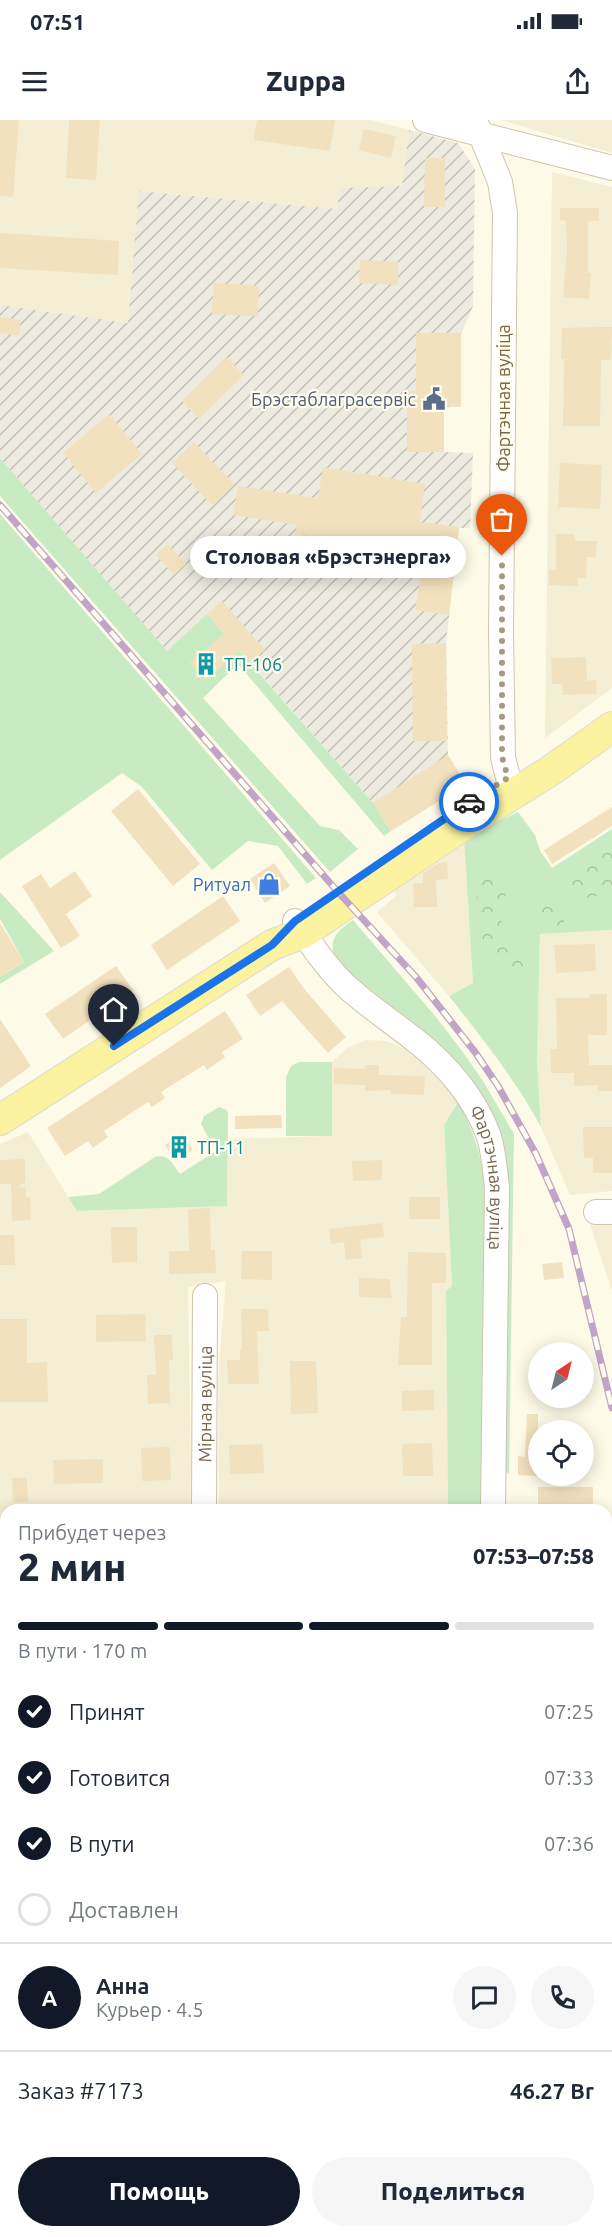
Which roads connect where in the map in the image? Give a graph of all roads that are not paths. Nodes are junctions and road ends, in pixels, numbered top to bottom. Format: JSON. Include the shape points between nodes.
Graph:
{"nodes":[{"id":1,"x":425,"y":120,"type":"edge"},
{"id":2,"x":477,"y":127,"type":"edge"},
{"id":3,"x":612,"y":168,"type":"edge"},
{"id":4,"x":612,"y":708,"type":"edge"},
{"id":5,"x":612,"y":727,"type":"edge"},
{"id":6,"x":512,"y":785,"type":"junction"},
{"id":7,"x":299,"y":927,"type":"junction"},
{"id":8,"x":0,"y":1120,"type":"edge"},
{"id":9,"x":205,"y":1296,"type":"dead end"},
{"id":10,"x":204,"y":1504,"type":"edge"},
{"id":11,"x":494,"y":1504,"type":"edge"}],
"edges":[{"from":1,"to":2,"type":"street"},
{"from":2,"to":3,"type":"street"},
{"from":2,"to":6,"type":"street","name":"Фартэчная вуліца","via":[[500,182],[505,213],[502,757]]},
{"from":4,"to":6,"type":"main road","via":[[542,757]]},
{"from":5,"to":6,"type":"main road"},
{"from":6,"to":7,"type":"main road","via":[[459,808]]},
{"from":7,"to":8,"type":"main road"},
{"from":7,"to":11,"type":"street","name":"Фартэчная вуліца","via":[[344,984],[416,1040],[450,1073],[466,1093],[489,1139],[497,1208]]},
{"from":9,"to":10,"type":"street","name":"Мірная вуліца"}]}
